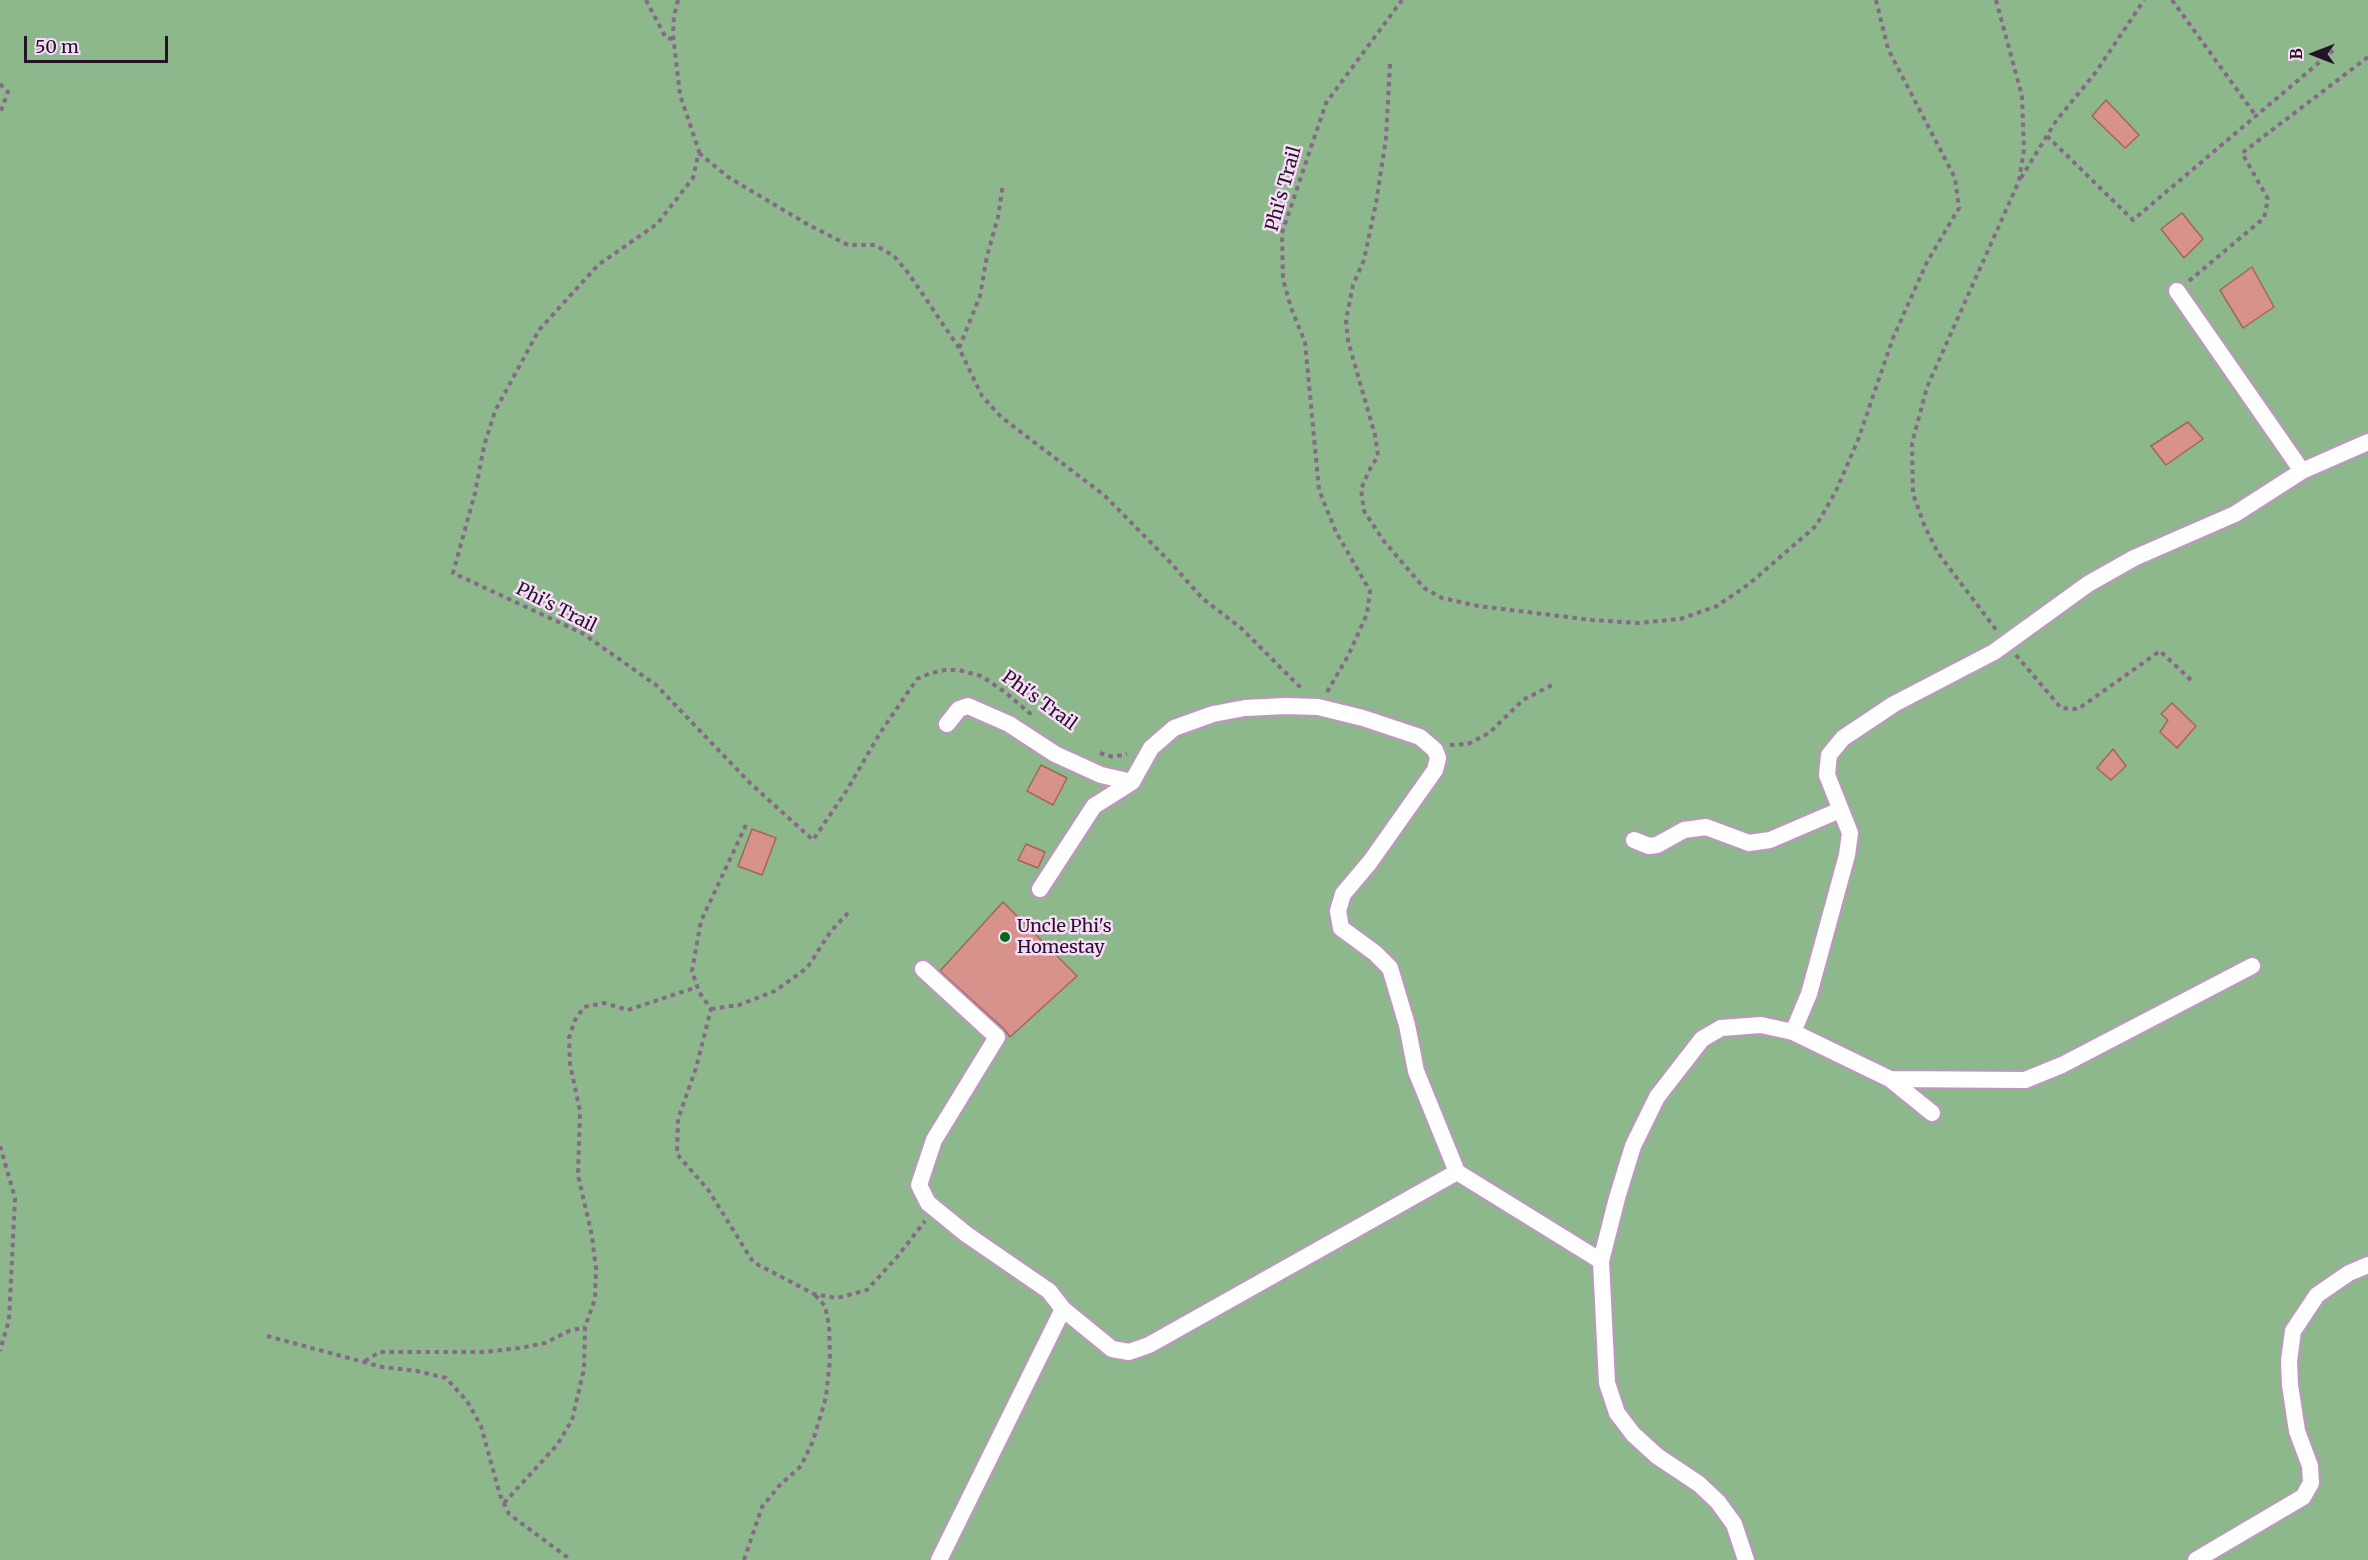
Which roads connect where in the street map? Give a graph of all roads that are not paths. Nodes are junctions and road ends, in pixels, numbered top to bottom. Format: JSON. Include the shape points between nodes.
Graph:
{"nodes":[{"id":1,"x":2177,"y":291,"type":"road end"},
{"id":2,"x":2368,"y":442,"type":"edge"},
{"id":3,"x":2302,"y":471,"type":"junction"},
{"id":4,"x":946,"y":724,"type":"dead end"},
{"id":5,"x":1132,"y":782,"type":"junction"},
{"id":6,"x":1840,"y":810,"type":"junction"},
{"id":7,"x":1634,"y":840,"type":"dead end"},
{"id":8,"x":1040,"y":889,"type":"dead end"},
{"id":9,"x":2252,"y":966,"type":"dead end"},
{"id":10,"x":923,"y":969,"type":"dead end"},
{"id":11,"x":1793,"y":1032,"type":"junction"},
{"id":12,"x":1890,"y":1079,"type":"junction"},
{"id":13,"x":1932,"y":1113,"type":"dead end"},
{"id":14,"x":1457,"y":1172,"type":"junction"},
{"id":15,"x":1601,"y":1261,"type":"junction"},
{"id":16,"x":2368,"y":1265,"type":"edge"},
{"id":17,"x":1063,"y":1309,"type":"junction"},
{"id":18,"x":939,"y":1560,"type":"edge"},
{"id":19,"x":1746,"y":1560,"type":"edge"},
{"id":20,"x":2196,"y":1560,"type":"edge"}],
"edges":[{"from":1,"to":3,"type":"street"},
{"from":2,"to":3,"type":"street"},
{"from":3,"to":6,"type":"street","via":[[2235,514],[2134,558],[2088,584],[2006,643],[1894,704],[1843,738],[1828,755],[1827,775]]},
{"from":4,"to":5,"type":"street","via":[[959,709],[968,706],[1009,724],[1101,776]]},
{"from":5,"to":8,"type":"street","via":[[1094,806]]},
{"from":5,"to":14,"type":"street","via":[[1151,748],[1174,728],[1245,708],[1318,707],[1420,737],[1435,750],[1436,770],[1344,894],[1338,910],[1341,928],[1390,969],[1416,1071]]},
{"from":6,"to":7,"type":"street","via":[[1770,840],[1749,843],[1706,827],[1684,830],[1649,846]]},
{"from":6,"to":11,"type":"street","via":[[1850,833],[1847,855],[1809,994]]},
{"from":9,"to":12,"type":"street","via":[[2062,1065],[2025,1080]]},
{"from":10,"to":17,"type":"street","via":[[998,1037],[934,1140],[919,1185],[928,1203],[1049,1291]]},
{"from":11,"to":12,"type":"street"},
{"from":11,"to":15,"type":"street","via":[[1761,1025],[1721,1028],[1702,1039],[1657,1097],[1633,1146]]},
{"from":12,"to":13,"type":"street"},
{"from":14,"to":15,"type":"street"},
{"from":14,"to":17,"type":"street","via":[[1149,1345],[1129,1352],[1112,1348]]},
{"from":15,"to":19,"type":"street","via":[[1608,1383],[1617,1413],[1657,1456],[1718,1502],[1734,1524]]},
{"from":16,"to":20,"type":"street","via":[[2317,1295],[2293,1331],[2290,1385],[2297,1431],[2310,1466],[2311,1483],[2303,1497]]},
{"from":17,"to":18,"type":"street"}]}
